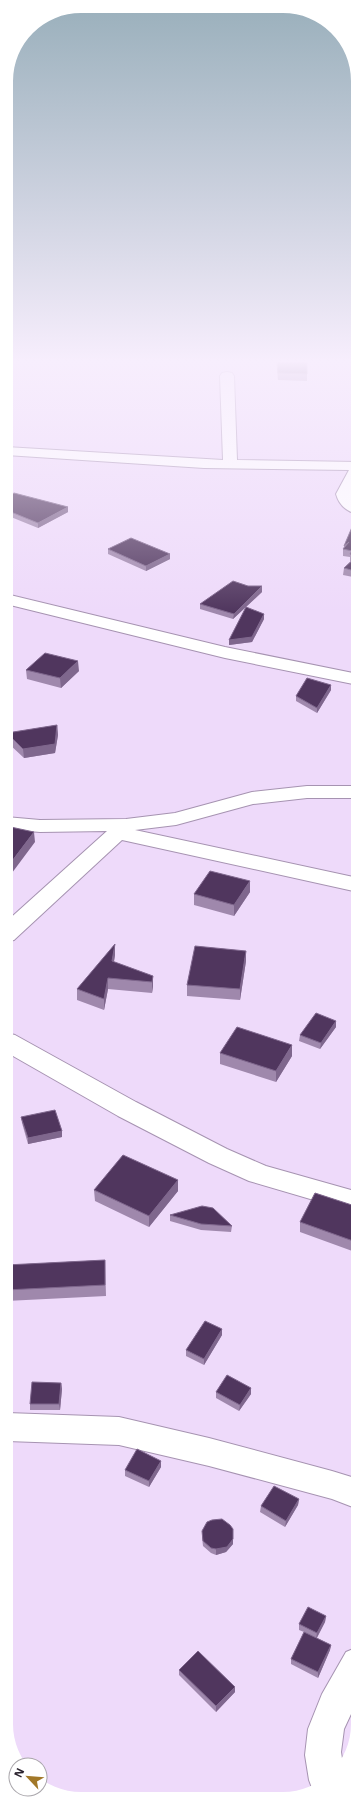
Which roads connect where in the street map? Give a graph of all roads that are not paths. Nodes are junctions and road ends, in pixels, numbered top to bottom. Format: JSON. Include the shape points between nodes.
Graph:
{"nodes":[{"id":1,"x":229,"y":443,"type":"edge"},
{"id":2,"x":13,"y":451,"type":"edge"},
{"id":3,"x":230,"y":465,"type":"junction"},
{"id":4,"x":351,"y":468,"type":"edge"},
{"id":5,"x":351,"y":481,"type":"edge"},
{"id":6,"x":351,"y":507,"type":"edge"},
{"id":7,"x":13,"y":601,"type":"edge"},
{"id":8,"x":351,"y":679,"type":"edge"},
{"id":9,"x":351,"y":792,"type":"edge"},
{"id":10,"x":13,"y":824,"type":"edge"},
{"id":11,"x":122,"y":829,"type":"junction"},
{"id":12,"x":351,"y":883,"type":"edge"},
{"id":13,"x":13,"y":929,"type":"edge"},
{"id":14,"x":13,"y":1045,"type":"edge"},
{"id":15,"x":351,"y":1201,"type":"edge"},
{"id":16,"x":13,"y":1427,"type":"edge"},
{"id":17,"x":351,"y":1492,"type":"edge"},
{"id":18,"x":351,"y":1677,"type":"edge"},
{"id":19,"x":327,"y":1776,"type":"edge"}],
"edges":[{"from":1,"to":3,"type":"street"},
{"from":2,"to":3,"type":"street"},
{"from":3,"to":4,"type":"street"},
{"from":5,"to":6,"type":"street","via":[[344,494]]},
{"from":7,"to":8,"type":"street","via":[[293,669]]},
{"from":9,"to":11,"type":"street","via":[[307,792],[252,798],[176,819]]},
{"from":10,"to":11,"type":"street"},
{"from":11,"to":12,"type":"street"},
{"from":11,"to":13,"type":"street"},
{"from":14,"to":15,"type":"street","via":[[127,1109],[218,1156],[258,1174]]},
{"from":16,"to":17,"type":"street","via":[[118,1431],[208,1452]]},
{"from":18,"to":19,"type":"street","via":[[326,1728],[323,1752]]}]}
